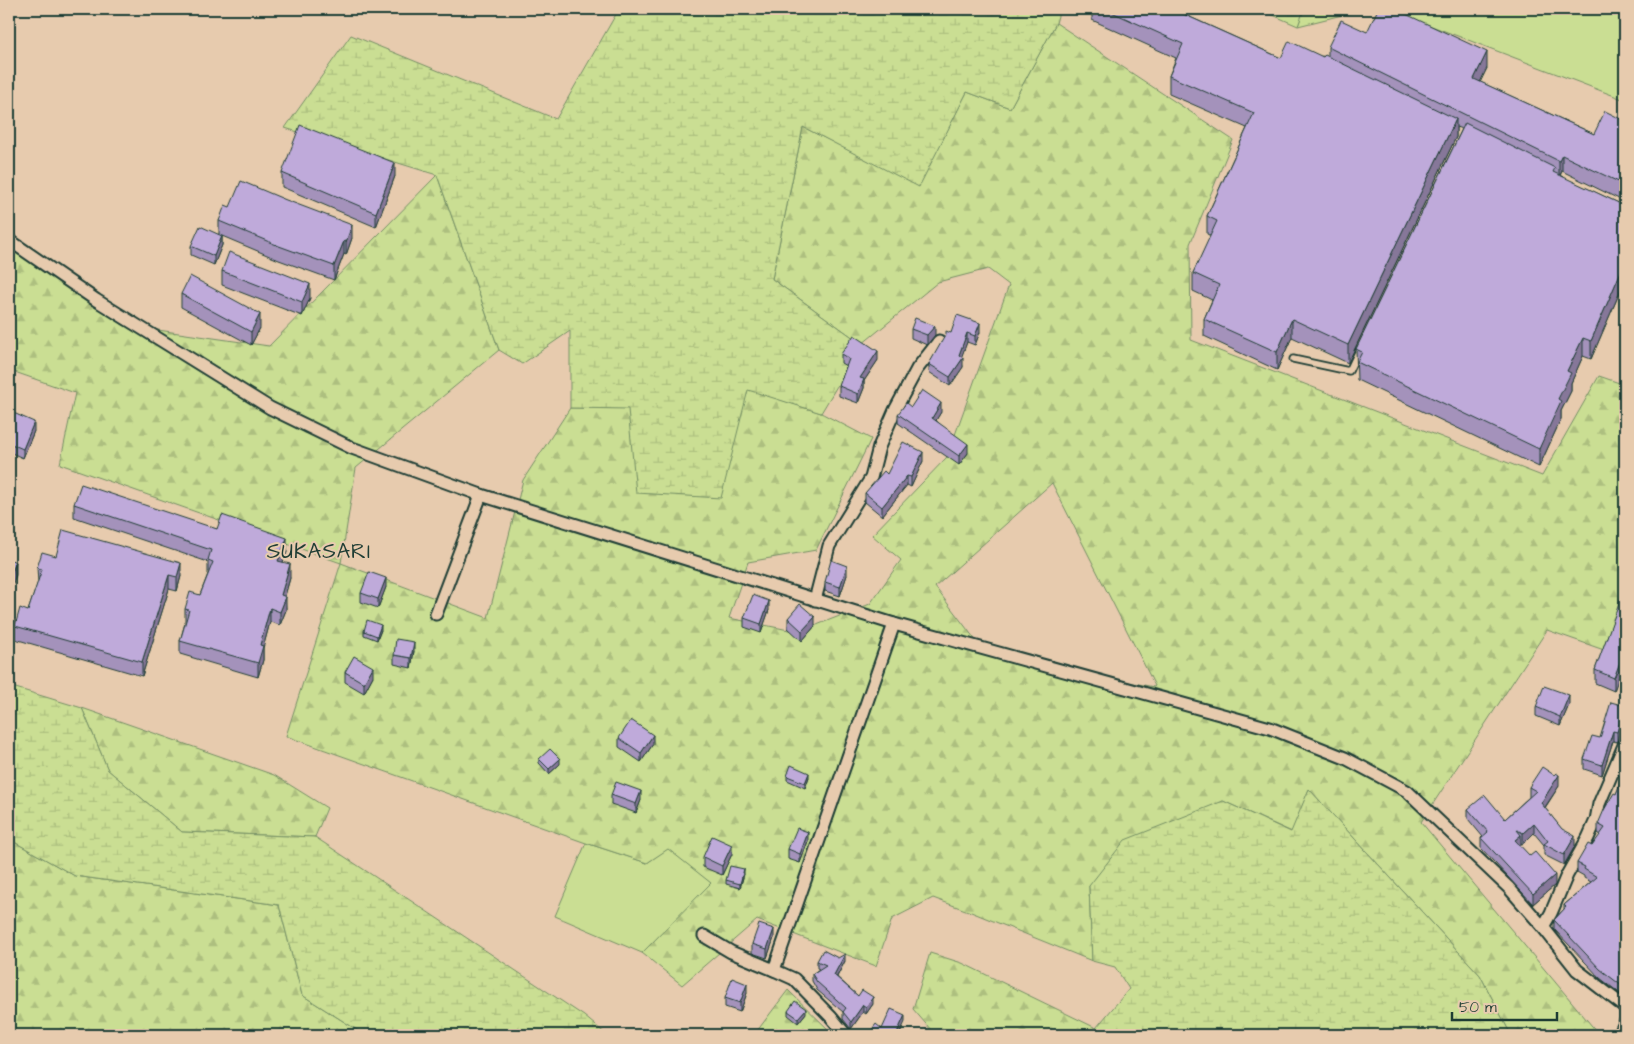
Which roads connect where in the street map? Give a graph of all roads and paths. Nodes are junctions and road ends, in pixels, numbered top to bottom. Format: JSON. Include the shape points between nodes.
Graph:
{"nodes":[{"id":1,"x":9,"y":240,"type":"edge"},
{"id":2,"x":939,"y":341,"type":"dead end"},
{"id":3,"x":1362,"y":344,"type":"edge"},
{"id":4,"x":1293,"y":359,"type":"dead end"},
{"id":5,"x":481,"y":495,"type":"junction"},
{"id":6,"x":815,"y":600,"type":"junction"},
{"id":7,"x":436,"y":614,"type":"dead end"},
{"id":8,"x":894,"y":624,"type":"junction"},
{"id":9,"x":1625,"y":742,"type":"edge"},
{"id":10,"x":1543,"y":927,"type":"junction"},
{"id":11,"x":704,"y":936,"type":"dead end"},
{"id":12,"x":774,"y":970,"type":"junction"},
{"id":13,"x":1625,"y":1007,"type":"edge"},
{"id":14,"x":1625,"y":1016,"type":"edge"},
{"id":15,"x":846,"y":1035,"type":"edge"},
{"id":16,"x":1616,"y":1035,"type":"edge"}],
"edges":[{"from":1,"to":5,"type":"street","via":[[96,300],[270,408],[352,448]]},
{"from":2,"to":6,"type":"street","via":[[917,370],[895,410],[879,447],[871,478],[829,546]]},
{"from":3,"to":4,"type":"lane","via":[[1349,371]]},
{"from":5,"to":6,"type":"street"},
{"from":5,"to":7,"type":"street"},
{"from":6,"to":8,"type":"street"},
{"from":8,"to":10,"type":"street","via":[[1270,728],[1345,758],[1407,791],[1509,888]]},
{"from":8,"to":12,"type":"street"},
{"from":9,"to":10,"type":"street","via":[[1596,820]]},
{"from":10,"to":13,"type":"street","via":[[1577,970]]},
{"from":11,"to":12,"type":"street","via":[[731,952]]},
{"from":12,"to":15,"type":"street","via":[[794,980]]},
{"from":14,"to":16,"type":"lane"}]}
